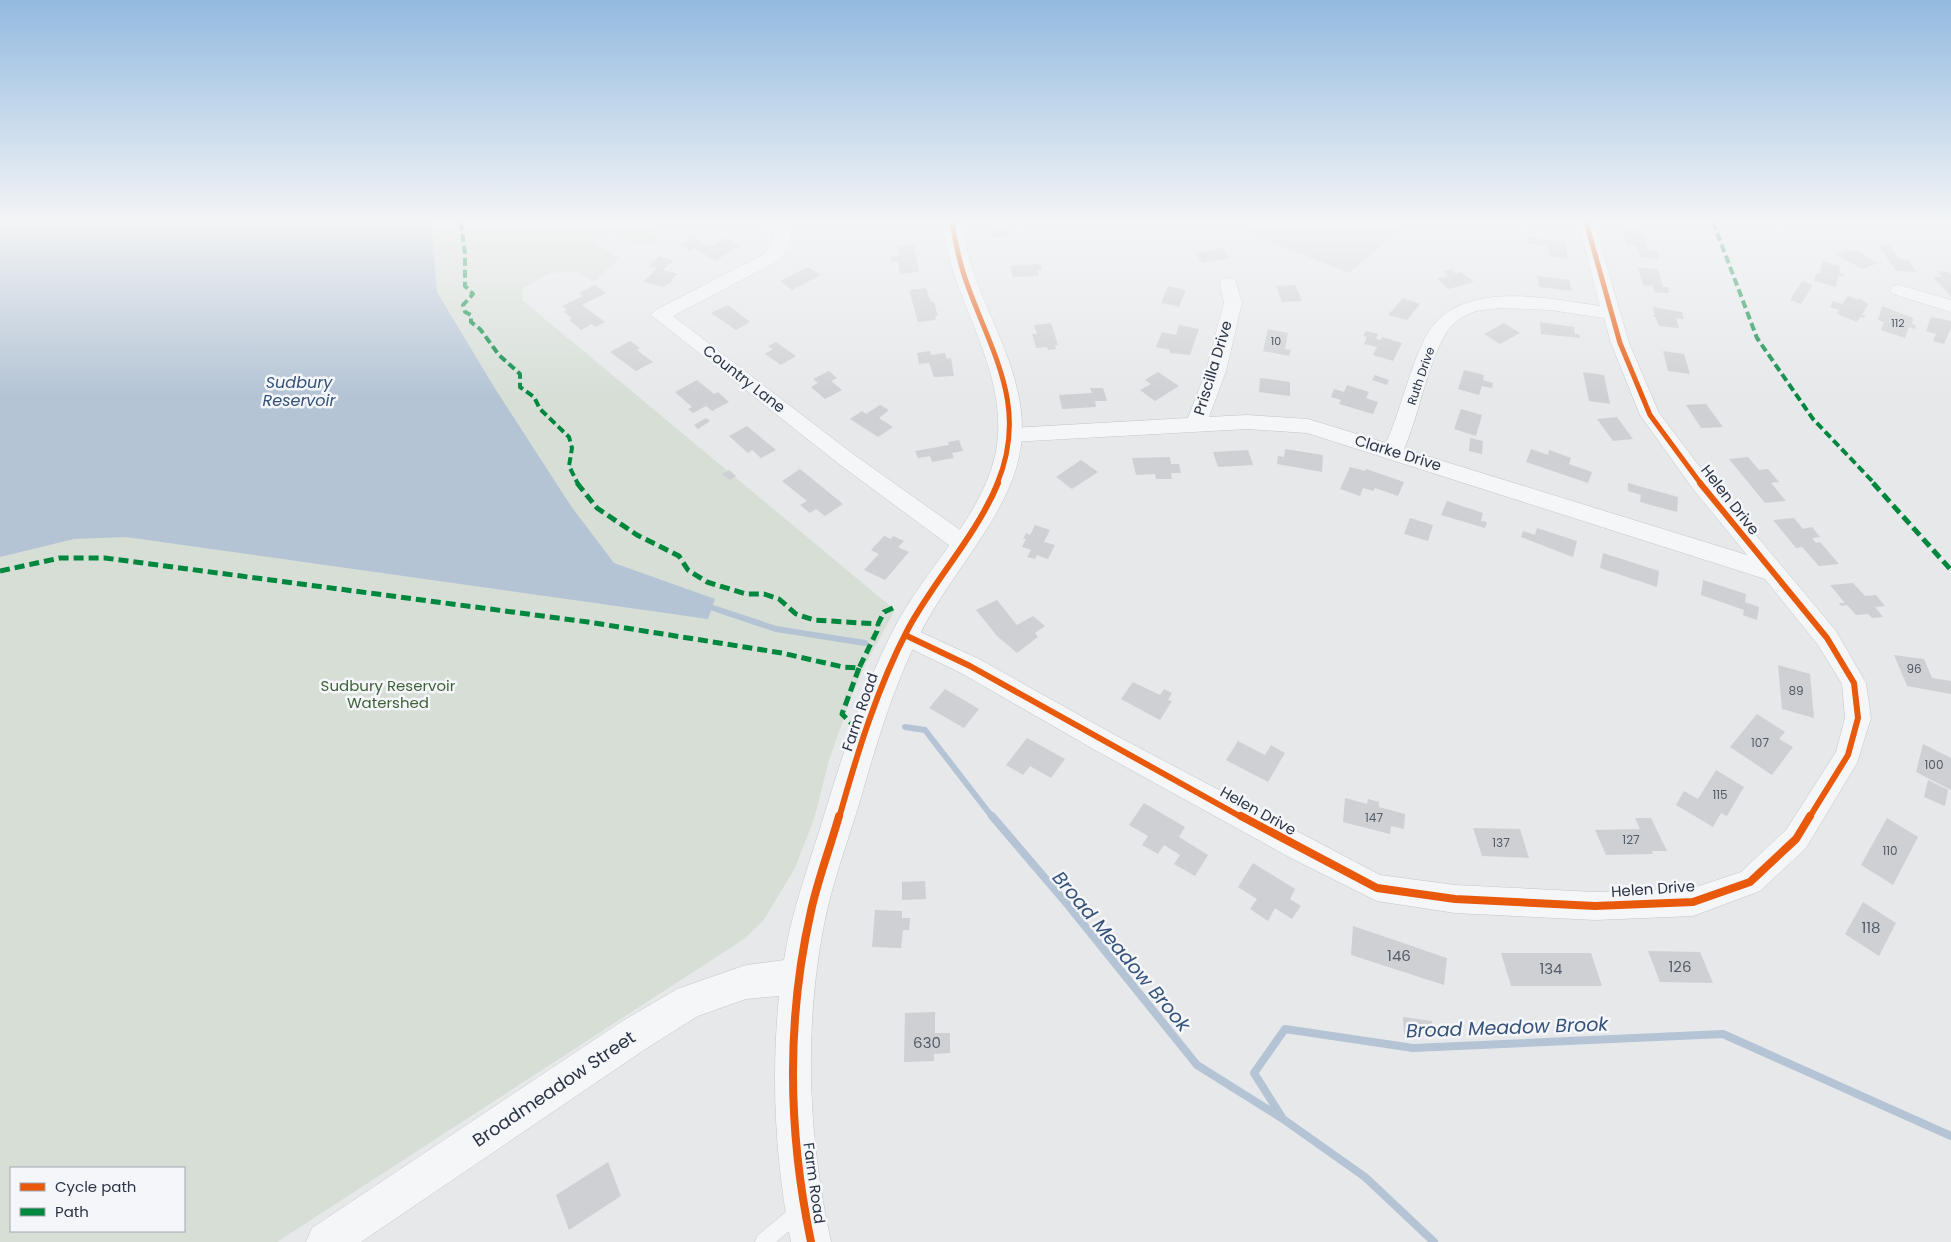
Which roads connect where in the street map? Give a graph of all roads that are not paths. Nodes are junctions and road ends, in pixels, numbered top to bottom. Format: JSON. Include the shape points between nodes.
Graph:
{"nodes":[{"id":1,"x":728,"y":280,"type":"edge"},
{"id":2,"x":966,"y":280,"type":"edge"},
{"id":3,"x":1602,"y":280,"type":"edge"},
{"id":4,"x":1229,"y":283,"type":"dead end"},
{"id":5,"x":1899,"y":290,"type":"dead end"},
{"id":6,"x":1951,"y":306,"type":"edge"},
{"id":7,"x":1611,"y":313,"type":"junction"},
{"id":8,"x":1196,"y":424,"type":"junction"},
{"id":9,"x":1010,"y":435,"type":"junction"},
{"id":10,"x":1392,"y":452,"type":"junction"},
{"id":11,"x":962,"y":543,"type":"junction"},
{"id":12,"x":1772,"y":572,"type":"junction"},
{"id":13,"x":905,"y":635,"type":"junction"},
{"id":14,"x":799,"y":976,"type":"junction"},
{"id":15,"x":807,"y":1225,"type":"edge"},
{"id":16,"x":326,"y":1242,"type":"edge"},
{"id":17,"x":762,"y":1242,"type":"edge"}],
"edges":[{"from":1,"to":11,"type":"street","name":"Country Lane","via":[[660,315]]},
{"from":2,"to":9,"type":"street","name":"Farm Road","via":[[1003,378]]},
{"from":3,"to":7,"type":"street","name":"Helen Drive"},
{"from":4,"to":8,"type":"street","name":"Priscilla Drive","via":[[1233,303],[1216,371]]},
{"from":5,"to":6,"type":"street"},
{"from":7,"to":10,"type":"street","name":"Ruth Drive","via":[[1497,302],[1469,307],[1448,318],[1434,340]]},
{"from":7,"to":12,"type":"street","name":"Helen Drive","via":[[1650,415]]},
{"from":8,"to":9,"type":"street","name":"Clarke Drive"},
{"from":8,"to":10,"type":"street","name":"Clarke Drive","via":[[1247,422],[1308,426]]},
{"from":9,"to":11,"type":"street","name":"Farm Road","via":[[1003,473]]},
{"from":10,"to":12,"type":"street","name":"Clarke Drive"},
{"from":11,"to":13,"type":"street","name":"Farm Road","via":[[933,585]]},
{"from":12,"to":13,"type":"street","name":"Helen Drive","via":[[1827,638],[1854,683],[1858,718],[1848,755],[1796,839],[1750,882],[1693,902],[1595,906],[1455,899],[1377,888],[970,666]]},
{"from":13,"to":14,"type":"street","name":"Farm Road","via":[[866,727],[810,910]]},
{"from":14,"to":15,"type":"street","name":"Farm Road","via":[[792,1084],[796,1150]]},
{"from":14,"to":16,"type":"street","name":"Broadmeadow Street","via":[[746,982],[689,1001]]},
{"from":15,"to":17,"type":"lane"}]}
